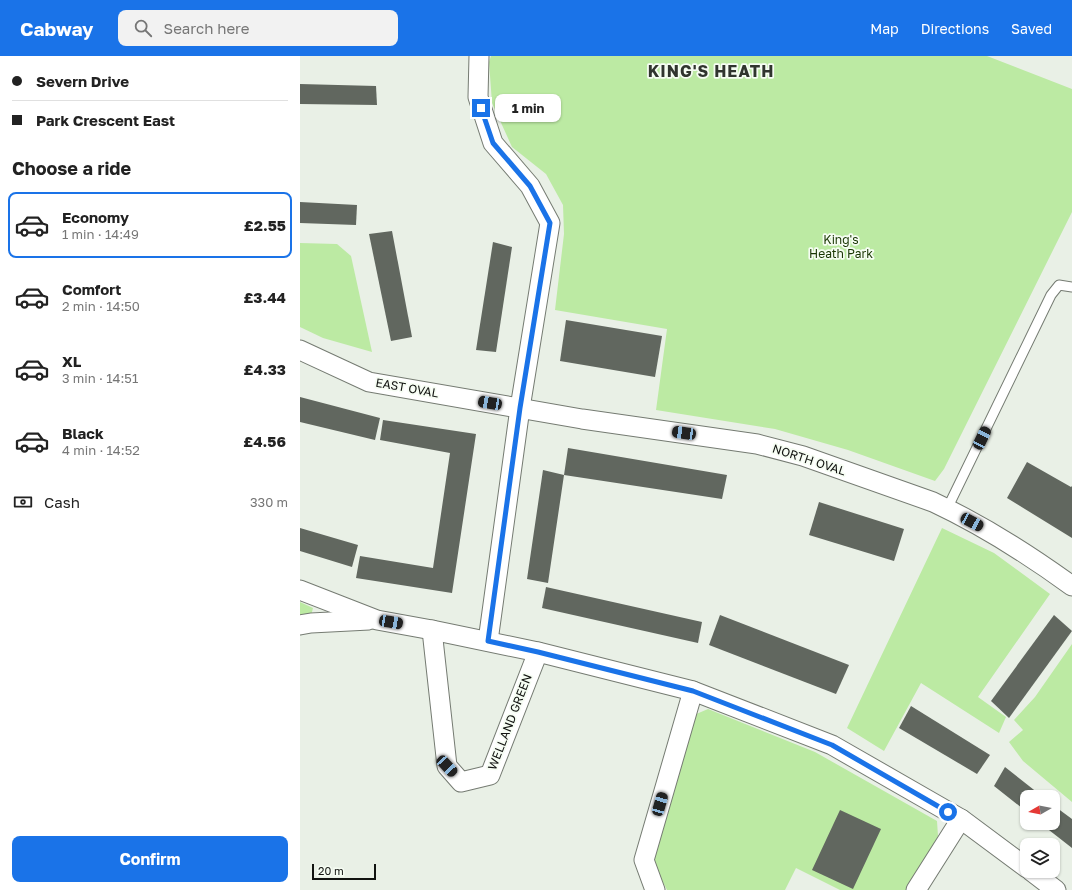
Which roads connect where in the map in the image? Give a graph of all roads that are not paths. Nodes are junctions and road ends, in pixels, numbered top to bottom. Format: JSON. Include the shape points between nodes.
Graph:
{"nodes":[{"id":1,"x":479,"y":56,"type":"edge"},
{"id":2,"x":1072,"y":287,"type":"edge"},
{"id":3,"x":300,"y":350,"type":"edge"},
{"id":4,"x":520,"y":408,"type":"junction"},
{"id":5,"x":947,"y":509,"type":"junction"},
{"id":6,"x":1072,"y":586,"type":"edge"},
{"id":7,"x":300,"y":590,"type":"edge"},
{"id":8,"x":377,"y":620,"type":"junction"},
{"id":9,"x":300,"y":625,"type":"edge"},
{"id":10,"x":432,"y":630,"type":"junction"},
{"id":11,"x":488,"y":641,"type":"junction"},
{"id":12,"x":538,"y":652,"type":"junction"},
{"id":13,"x":693,"y":691,"type":"junction"},
{"id":14,"x":961,"y":819,"type":"junction"},
{"id":15,"x":1020,"y":863,"type":"edge"},
{"id":16,"x":1040,"y":878,"type":"edge"},
{"id":17,"x":655,"y":890,"type":"edge"},
{"id":18,"x":916,"y":890,"type":"edge"},
{"id":19,"x":1056,"y":890,"type":"edge"}],
"edges":[{"from":1,"to":4,"type":"street","via":[[478,97],[493,143],[530,186],[550,223]]},
{"from":2,"to":5,"type":"lane","via":[[1059,285],[1051,295]]},
{"from":3,"to":4,"type":"street","name":"EAST OVAL","via":[[369,382]]},
{"from":4,"to":5,"type":"street","name":"NORTH OVAL","via":[[757,444],[803,456]]},
{"from":4,"to":11,"type":"street"},
{"from":5,"to":6,"type":"street","name":"NORTH OVAL","via":[[996,535]]},
{"from":7,"to":8,"type":"street"},
{"from":8,"to":9,"type":"street"},
{"from":8,"to":10,"type":"street"},
{"from":10,"to":11,"type":"street"},
{"from":10,"to":12,"type":"street","name":"WELLAND GREEN","via":[[447,766],[461,782],[490,775]]},
{"from":11,"to":12,"type":"street"},
{"from":12,"to":13,"type":"street"},
{"from":13,"to":14,"type":"street","via":[[832,745]]},
{"from":13,"to":17,"type":"street","via":[[644,860]]},
{"from":14,"to":15,"type":"street"},
{"from":14,"to":18,"type":"street"},
{"from":16,"to":19,"type":"street"}]}
